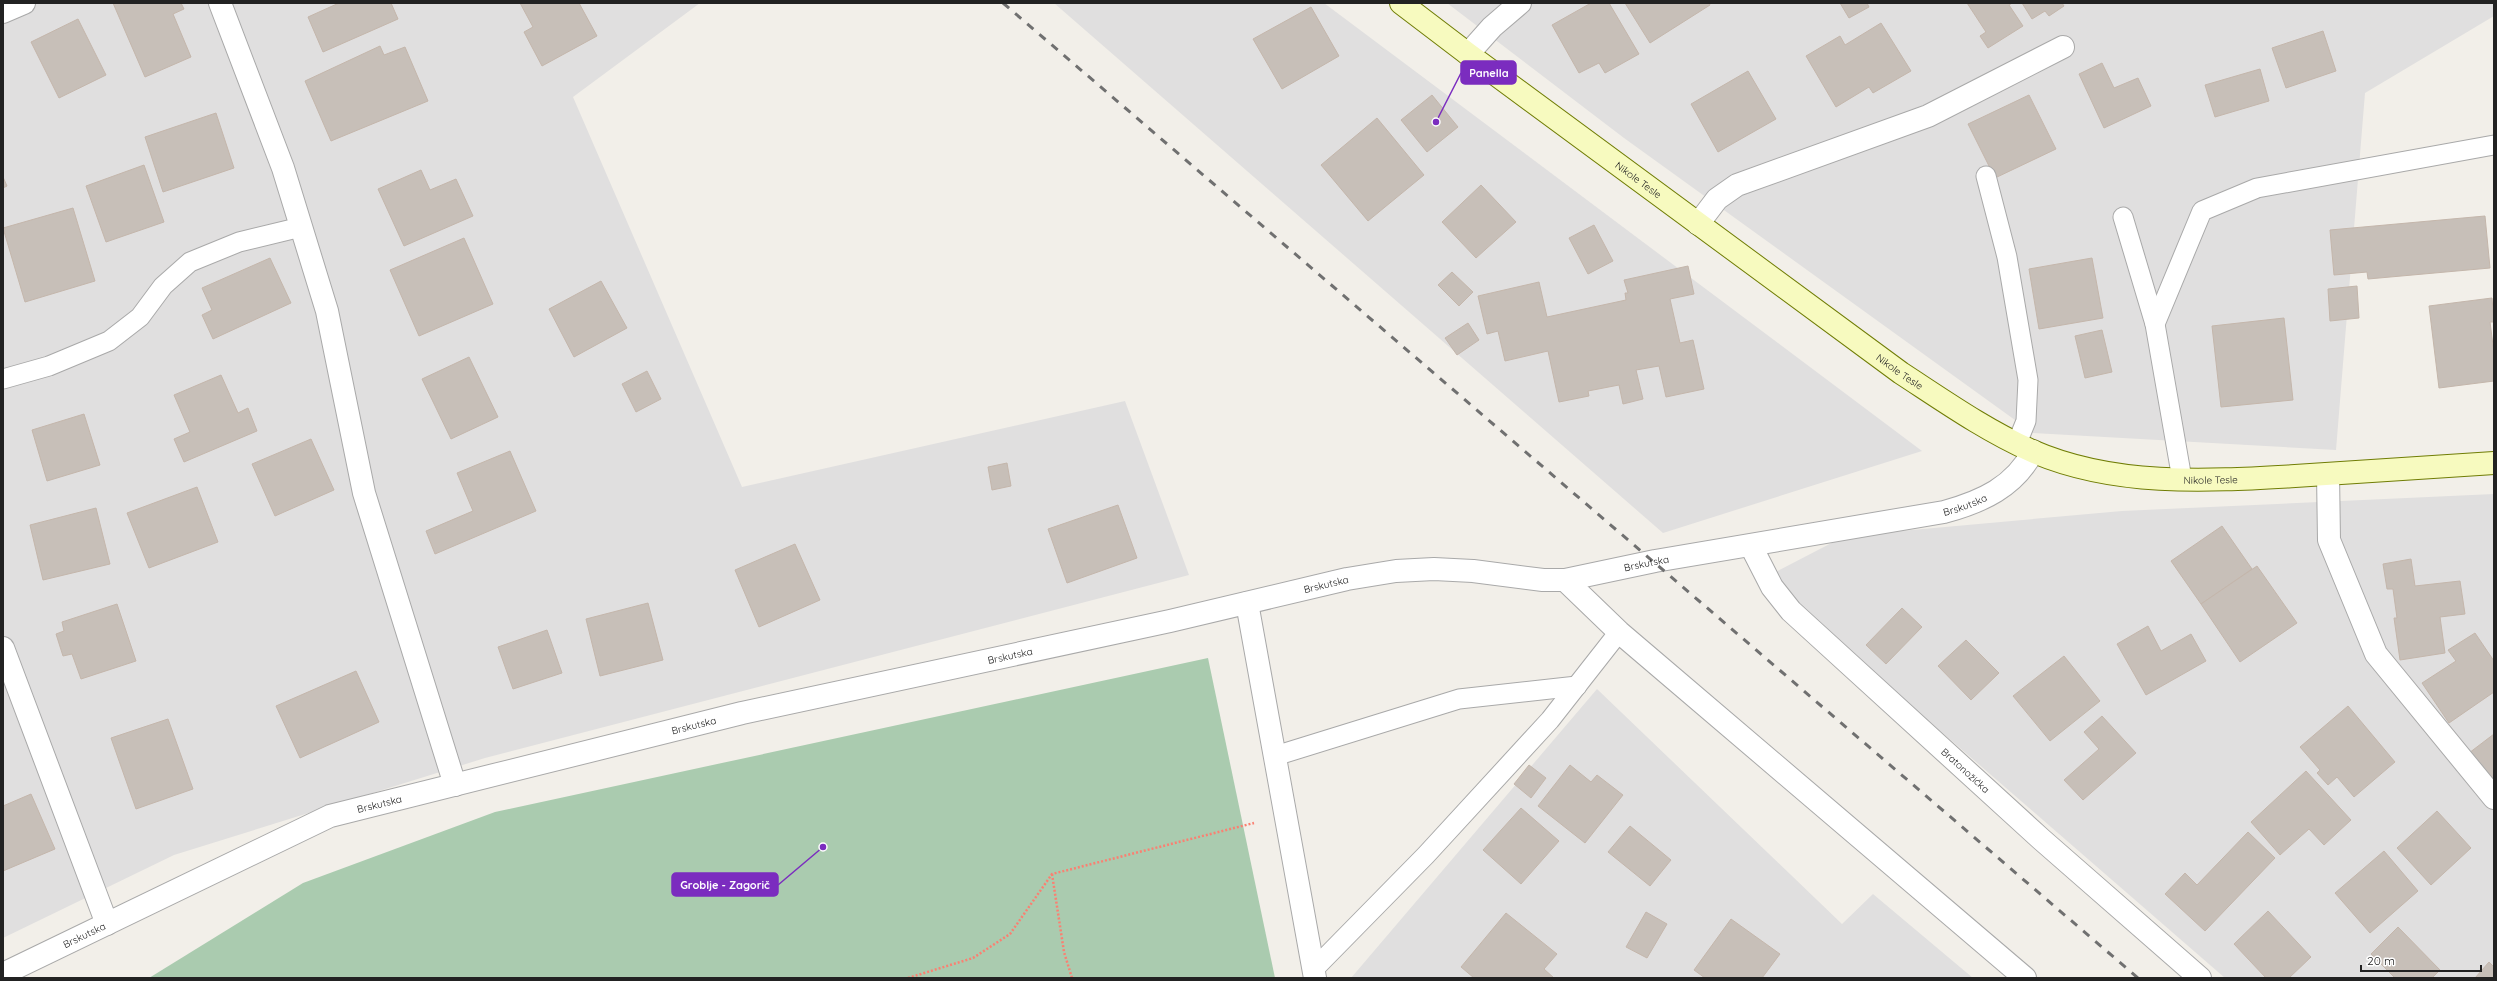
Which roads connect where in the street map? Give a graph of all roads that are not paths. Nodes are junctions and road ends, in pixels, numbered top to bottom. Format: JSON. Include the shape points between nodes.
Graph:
{"nodes":[{"id":1,"x":24,"y":3,"type":"edge"},
{"id":2,"x":220,"y":3,"type":"edge"},
{"id":3,"x":1401,"y":3,"type":"edge"},
{"id":4,"x":1520,"y":3,"type":"edge"},
{"id":5,"x":3,"y":12,"type":"edge"},
{"id":6,"x":2063,"y":47,"type":"dead end"},
{"id":7,"x":1468,"y":54,"type":"junction"},
{"id":8,"x":2494,"y":145,"type":"edge"},
{"id":9,"x":1986,"y":176,"type":"dead end"},
{"id":10,"x":2123,"y":217,"type":"dead end"},
{"id":11,"x":1698,"y":224,"type":"junction"},
{"id":12,"x":301,"y":227,"type":"junction"},
{"id":13,"x":2155,"y":324,"type":"junction"},
{"id":14,"x":3,"y":379,"type":"edge"},
{"id":15,"x":2025,"y":447,"type":"junction"},
{"id":16,"x":2494,"y":463,"type":"edge"},
{"id":17,"x":2328,"y":474,"type":"junction"},
{"id":18,"x":2182,"y":479,"type":"junction"},
{"id":19,"x":1752,"y":546,"type":"junction"},
{"id":20,"x":1565,"y":580,"type":"junction"},
{"id":21,"x":1247,"y":603,"type":"junction"},
{"id":22,"x":1619,"y":632,"type":"junction"},
{"id":23,"x":3,"y":648,"type":"edge"},
{"id":24,"x":1577,"y":686,"type":"junction"},
{"id":25,"x":1275,"y":756,"type":"junction"},
{"id":26,"x":455,"y":785,"type":"junction"},
{"id":27,"x":2494,"y":798,"type":"edge"},
{"id":28,"x":107,"y":924,"type":"junction"},
{"id":29,"x":1315,"y":973,"type":"edge"},
{"id":30,"x":3,"y":974,"type":"edge"},
{"id":31,"x":2025,"y":978,"type":"edge"},
{"id":32,"x":2200,"y":978,"type":"edge"}],
"edges":[{"from":1,"to":5,"type":"street"},
{"from":2,"to":12,"type":"street","via":[[283,168]]},
{"from":3,"to":7,"type":"street","name":"Nikole Tesle"},
{"from":4,"to":7,"type":"street","via":[[1492,27]]},
{"from":6,"to":11,"type":"street","via":[[1928,116],[1737,185],[1717,199]]},
{"from":7,"to":11,"type":"street","name":"Nikole Tesle"},
{"from":8,"to":13,"type":"lane","via":[[2257,188],[2202,211]]},
{"from":9,"to":15,"type":"lane","via":[[2007,257],[2028,380]]},
{"from":10,"to":13,"type":"lane"},
{"from":11,"to":15,"type":"street","name":"Nikole Tesle","via":[[1901,373],[1974,420]]},
{"from":12,"to":14,"type":"lane","via":[[239,242],[190,262],[163,286],[140,317],[109,341],[49,366]]},
{"from":12,"to":26,"type":"street","via":[[327,310],[364,493]]},
{"from":13,"to":18,"type":"lane"},
{"from":15,"to":18,"type":"street","name":"Nikole Tesle","via":[[2103,472],[2136,477]]},
{"from":15,"to":19,"type":"street","name":"Brskutska","via":[[2023,467],[2006,485],[1973,504],[1944,512]]},
{"from":16,"to":17,"type":"street","name":"Nikole Tesle"},
{"from":17,"to":18,"type":"street","name":"Nikole Tesle","via":[[2228,480]]},
{"from":17,"to":27,"type":"street","via":[[2329,540],[2376,654]]},
{"from":19,"to":20,"type":"street","name":"Brskutska","via":[[1655,561]]},
{"from":19,"to":32,"type":"street","name":"Bratonožićka","via":[[1772,587],[1792,611],[2041,838]]},
{"from":20,"to":21,"type":"street","name":"Brskutska","via":[[1543,580],[1473,571],[1396,571],[1347,579]]},
{"from":20,"to":22,"type":"street"},
{"from":21,"to":25,"type":"street"},
{"from":21,"to":26,"type":"street","name":"Brskutska","via":[[742,713]]},
{"from":22,"to":24,"type":"lane"},
{"from":22,"to":31,"type":"street"},
{"from":23,"to":28,"type":"street"},
{"from":24,"to":25,"type":"lane","via":[[1459,699]]},
{"from":24,"to":29,"type":"lane","via":[[1550,720]]},
{"from":25,"to":29,"type":"street"},
{"from":26,"to":28,"type":"street","name":"Brskutska","via":[[330,816]]},
{"from":28,"to":30,"type":"street","name":"Brskutska"}]}
